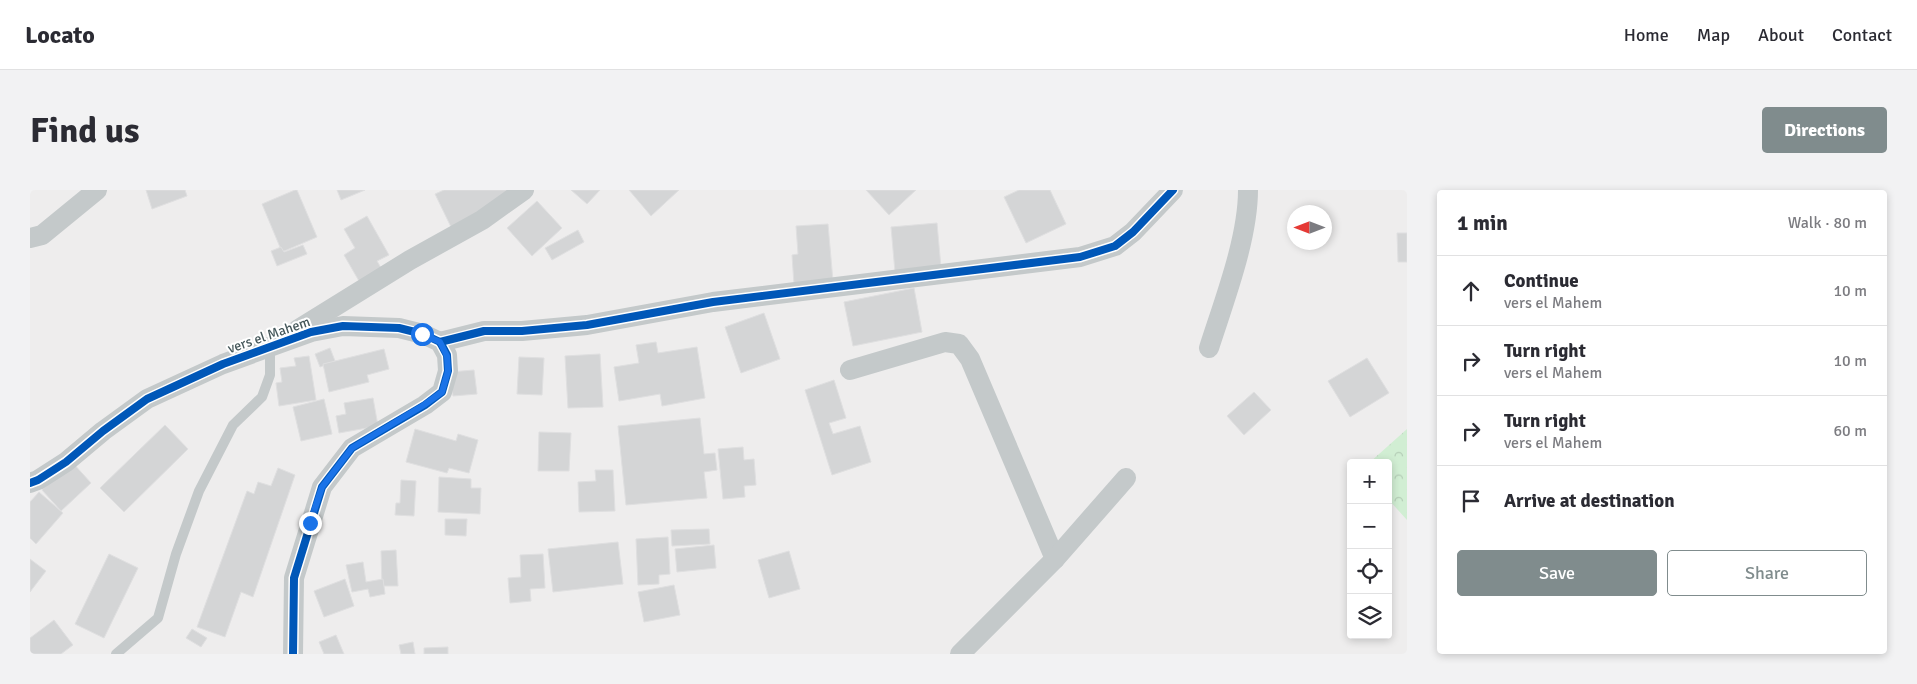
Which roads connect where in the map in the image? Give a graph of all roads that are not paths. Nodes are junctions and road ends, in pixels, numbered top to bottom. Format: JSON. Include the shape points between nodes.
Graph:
{"nodes":[{"id":1,"x":97,"y":190,"type":"edge"},
{"id":2,"x":524,"y":190,"type":"edge"},
{"id":3,"x":1172,"y":190,"type":"edge"},
{"id":4,"x":1248,"y":190,"type":"edge"},
{"id":5,"x":30,"y":238,"type":"edge"},
{"id":6,"x":440,"y":342,"type":"junction"},
{"id":7,"x":270,"y":347,"type":"junction"},
{"id":8,"x":1209,"y":348,"type":"dead end"},
{"id":9,"x":850,"y":370,"type":"dead end"},
{"id":10,"x":1126,"y":478,"type":"dead end"},
{"id":11,"x":30,"y":483,"type":"edge"},
{"id":12,"x":1055,"y":559,"type":"junction"},
{"id":13,"x":116,"y":654,"type":"edge"},
{"id":14,"x":293,"y":654,"type":"edge"},
{"id":15,"x":960,"y":654,"type":"edge"}],
"edges":[{"from":1,"to":5,"type":"street","via":[[42,235]]},
{"from":2,"to":7,"type":"street","via":[[482,220],[410,260]]},
{"from":3,"to":6,"type":"street","via":[[1115,246],[1080,257],[713,302],[587,325],[484,331]]},
{"from":4,"to":8,"type":"street","via":[[1248,208],[1234,272]]},
{"from":6,"to":7,"type":"street","name":"vers el Mahem","via":[[399,328],[343,326],[311,332]]},
{"from":6,"to":14,"type":"street","via":[[448,363],[442,392],[352,448],[322,487],[294,578]]},
{"from":7,"to":11,"type":"street","name":"vers el Mahem","via":[[222,364],[147,399],[66,462]]},
{"from":7,"to":13,"type":"lane","via":[[270,376],[262,397],[233,425],[199,491],[176,554],[158,618]]},
{"from":9,"to":12,"type":"street","via":[[945,342],[959,344],[970,359]]},
{"from":10,"to":12,"type":"street"},
{"from":12,"to":15,"type":"street"}]}
